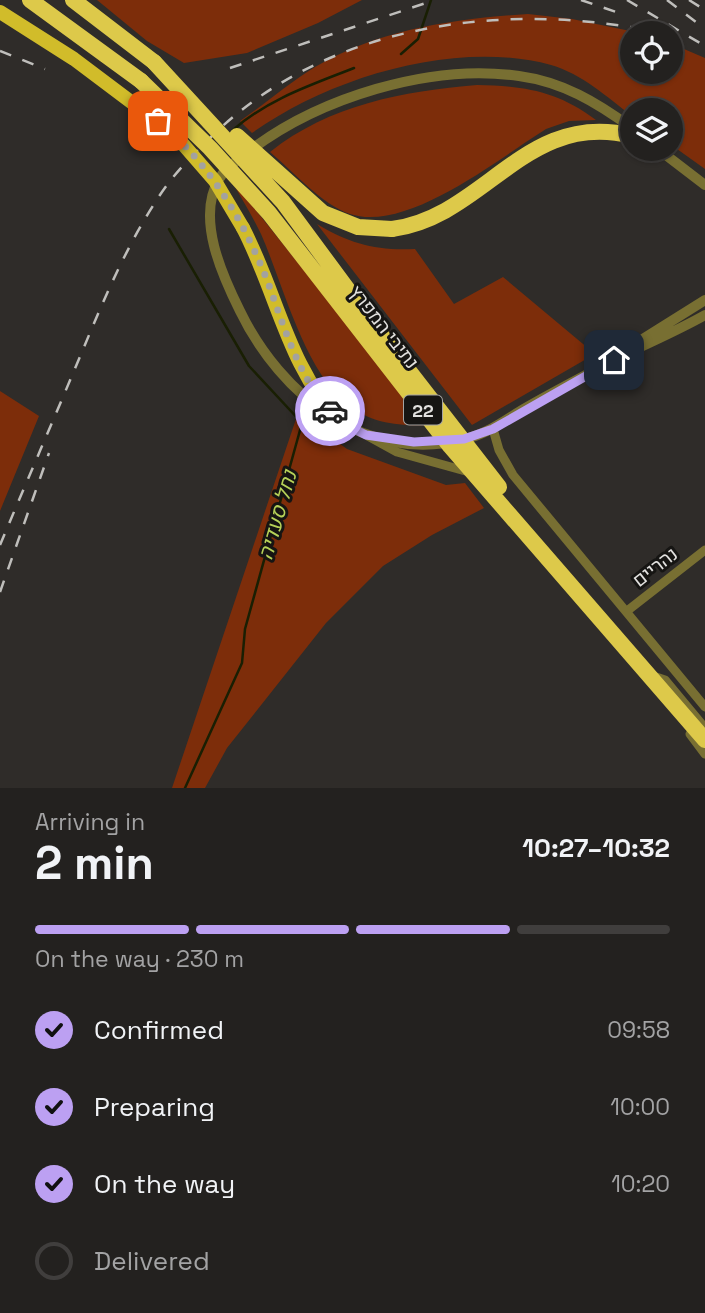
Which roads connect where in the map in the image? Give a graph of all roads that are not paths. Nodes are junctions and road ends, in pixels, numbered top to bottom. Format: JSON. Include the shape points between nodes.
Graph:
{"nodes":[{"id":1,"x":30,"y":0,"type":"edge"},
{"id":2,"x":73,"y":0,"type":"edge"},
{"id":3,"x":0,"y":12,"type":"edge"},
{"id":4,"x":154,"y":62,"type":"junction"},
{"id":5,"x":620,"y":120,"type":"edge"},
{"id":6,"x":620,"y":135,"type":"edge"},
{"id":7,"x":673,"y":161,"type":"edge"},
{"id":8,"x":704,"y":185,"type":"edge"},
{"id":9,"x":705,"y":300,"type":"edge"},
{"id":10,"x":705,"y":315,"type":"edge"},
{"id":11,"x":614,"y":360,"type":"junction"},
{"id":12,"x":340,"y":422,"type":"junction"},
{"id":13,"x":493,"y":429,"type":"junction"},
{"id":14,"x":366,"y":435,"type":"junction"},
{"id":15,"x":705,"y":550,"type":"edge"},
{"id":16,"x":627,"y":611,"type":"junction"},
{"id":17,"x":648,"y":676,"type":"junction"},
{"id":18,"x":705,"y":707,"type":"edge"},
{"id":19,"x":705,"y":726,"type":"edge"},
{"id":20,"x":705,"y":740,"type":"edge"},
{"id":21,"x":705,"y":754,"type":"edge"}],
"edges":[{"from":1,"to":20,"type":"highway","name":"נתיבי המפרץ","number":"22","bridge":true,"via":[[141,81],[262,205],[450,446]]},
{"from":2,"to":4,"type":"highway","name":"נתיבי המפרץ","number":"22"},
{"from":3,"to":12,"type":"highway","bridge":true,"via":[[74,59],[175,135],[215,181],[266,278],[301,369]]},
{"from":4,"to":6,"type":"highway","bridge":true,"via":[[323,213],[358,227],[416,225],[556,139],[583,131]]},
{"from":4,"to":19,"type":"highway","name":"נתיבי המפרץ","number":"22","bridge":true,"via":[[284,202],[507,497]]},
{"from":5,"to":12,"type":"street","via":[[583,95],[540,80],[494,73],[433,77],[353,97],[299,118],[225,172],[215,190],[210,220],[220,264],[237,306],[278,372],[307,400]]},
{"from":7,"to":8,"type":"street"},
{"from":9,"to":11,"type":"street"},
{"from":10,"to":11,"type":"street"},
{"from":11,"to":13,"type":"street"},
{"from":12,"to":14,"type":"street"},
{"from":13,"to":14,"type":"street","via":[[449,441],[414,442]]},
{"from":13,"to":16,"type":"street","via":[[513,475]]},
{"from":14,"to":17,"type":"street","via":[[392,450],[470,472]]},
{"from":15,"to":16,"type":"street","name":"נהריים"},
{"from":16,"to":18,"type":"street"},
{"from":17,"to":19,"type":"street","via":[[665,680]]},
{"from":17,"to":21,"type":"street"}]}
